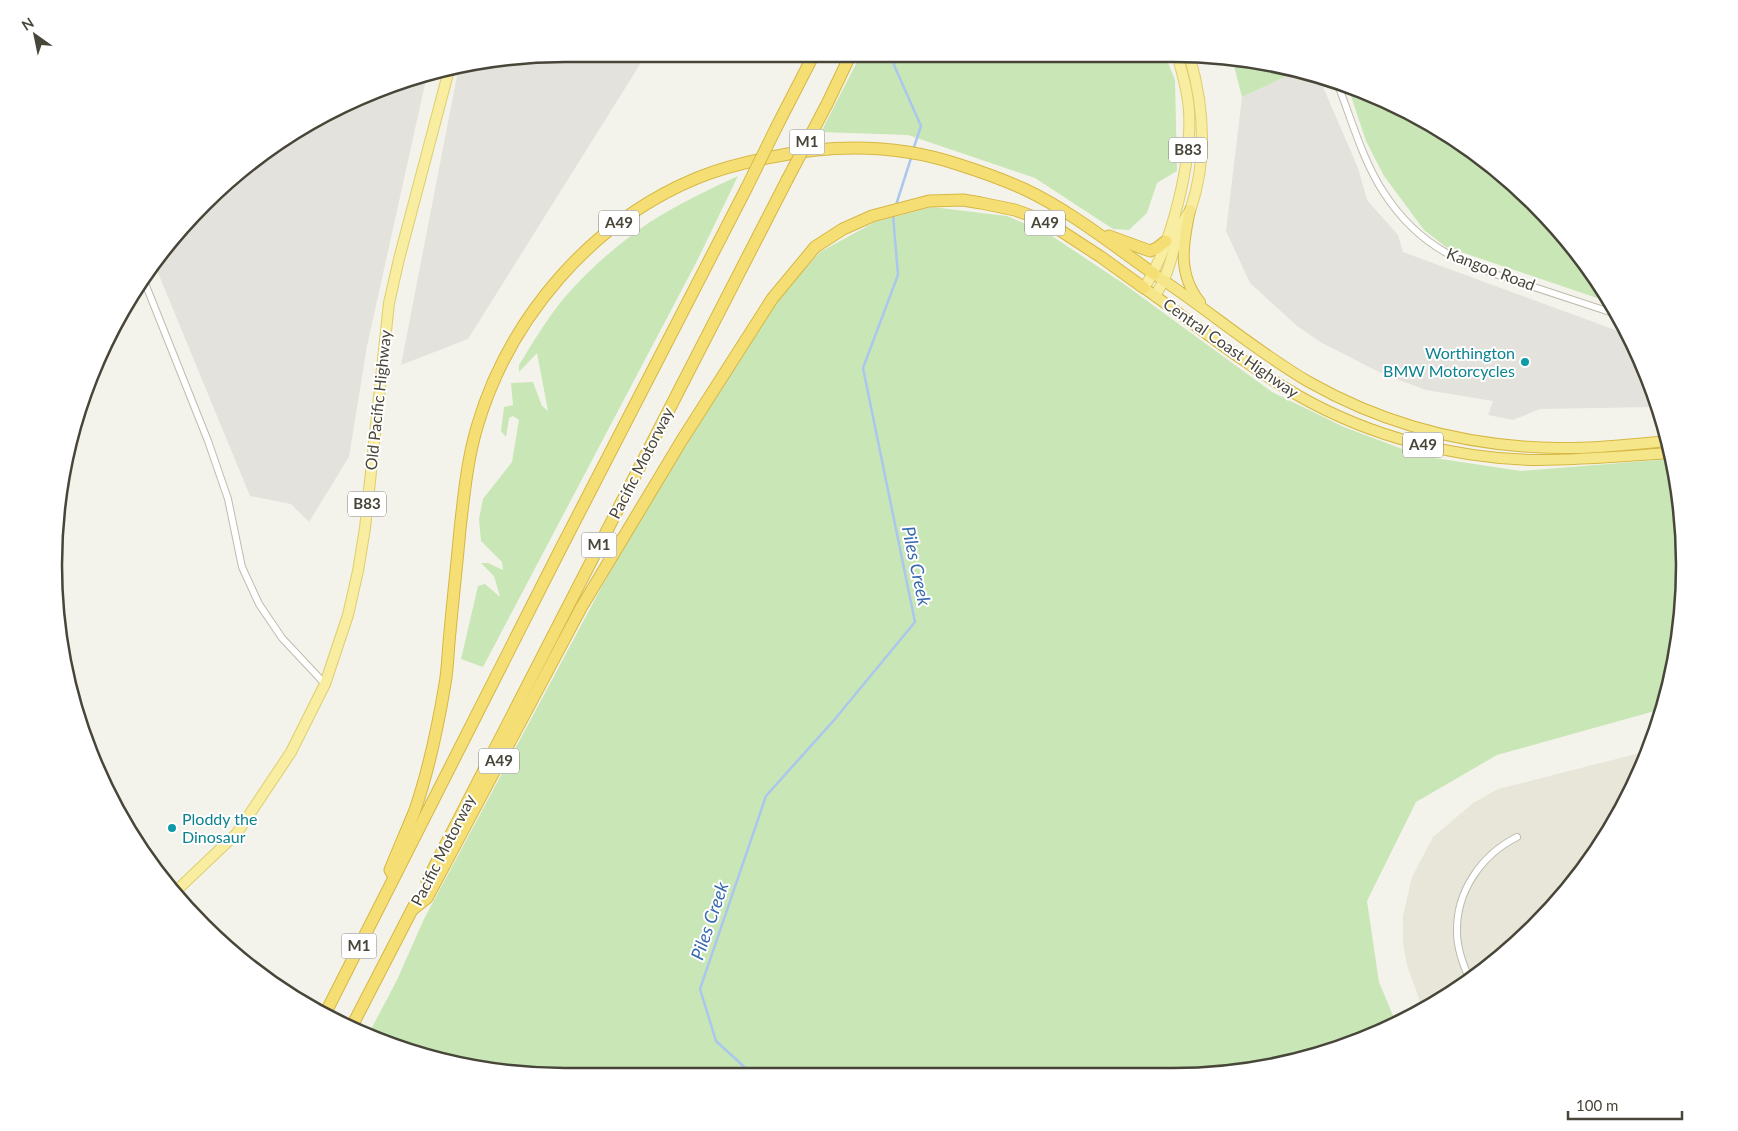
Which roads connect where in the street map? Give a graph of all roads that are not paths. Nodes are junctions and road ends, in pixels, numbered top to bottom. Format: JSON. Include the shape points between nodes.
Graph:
{"nodes":[{"id":1,"x":810,"y":62,"type":"edge"},
{"id":2,"x":846,"y":62,"type":"edge"},
{"id":3,"x":1179,"y":62,"type":"edge"},
{"id":4,"x":1191,"y":63,"type":"edge"},
{"id":5,"x":447,"y":77,"type":"edge"},
{"id":6,"x":1341,"y":92,"type":"edge"},
{"id":7,"x":1190,"y":210,"type":"junction"},
{"id":8,"x":1089,"y":228,"type":"junction"},
{"id":9,"x":1166,"y":240,"type":"junction"},
{"id":10,"x":1154,"y":274,"type":"junction"},
{"id":11,"x":1165,"y":281,"type":"junction"},
{"id":12,"x":147,"y":287,"type":"edge"},
{"id":13,"x":1144,"y":288,"type":"junction"},
{"id":14,"x":1155,"y":296,"type":"junction"},
{"id":15,"x":1606,"y":311,"type":"edge"},
{"id":16,"x":1213,"y":316,"type":"junction"},
{"id":17,"x":1658,"y":437,"type":"edge"},
{"id":18,"x":1660,"y":442,"type":"edge"},
{"id":19,"x":1620,"y":445,"type":"junction"},
{"id":20,"x":1663,"y":453,"type":"edge"},
{"id":21,"x":325,"y":684,"type":"junction"},
{"id":22,"x":1517,"y":838,"type":"dead end"},
{"id":23,"x":394,"y":878,"type":"junction"},
{"id":24,"x":179,"y":888,"type":"edge"},
{"id":25,"x":412,"y":910,"type":"junction"},
{"id":26,"x":1467,"y":973,"type":"edge"},
{"id":27,"x":328,"y":1009,"type":"edge"},
{"id":28,"x":354,"y":1022,"type":"edge"}],
"edges":[{"from":1,"to":23,"type":"highway","name":"Pacific Motorway","number":"M1","bridge":true},
{"from":2,"to":25,"type":"highway","name":"Pacific Motorway","number":"M1","bridge":true},
{"from":3,"to":9,"type":"main road","number":"B83","via":[[1189,110],[1188,153]]},
{"from":4,"to":7,"type":"main road","number":"B83","via":[[1202,126],[1201,154]]},
{"from":5,"to":21,"type":"main road","name":"Old Pacific Highway","number":"B83","via":[[389,303],[358,571],[348,615]]},
{"from":6,"to":15,"type":"street","name":"Kangoo Road","via":[[1369,166],[1384,193],[1412,229],[1448,255],[1478,268]]},
{"from":7,"to":11,"type":"main road","number":"B83","via":[[1180,226]]},
{"from":7,"to":16,"type":"highway","via":[[1183,264],[1195,296]]},
{"from":8,"to":9,"type":"highway","via":[[1150,251]]},
{"from":8,"to":10,"type":"highway","number":"A49"},
{"from":8,"to":23,"type":"highway","number":"A49","via":[[1024,189],[955,163],[864,147],[799,151],[741,163],[673,190],[644,206],[600,238],[572,265],[523,325],[492,384],[476,430],[466,471],[445,682],[433,748],[415,808],[390,870]]},
{"from":9,"to":10,"type":"main road","number":"B83"},
{"from":10,"to":11,"type":"highway","name":"Central Coast Highway","number":"A49"},
{"from":10,"to":13,"type":"main road","number":"B83"},
{"from":11,"to":14,"type":"main road","number":"B83"},
{"from":11,"to":16,"type":"highway","name":"Central Coast Highway","number":"A49"},
{"from":12,"to":21,"type":"street","via":[[228,498],[242,567],[259,604],[282,638]]},
{"from":13,"to":14,"type":"highway","name":"Central Coast Highway","number":"A49"},
{"from":13,"to":25,"type":"highway","number":"A49","via":[[1100,256],[1037,218],[1015,210],[963,200],[929,201],[872,216],[843,229],[815,248],[772,299],[682,440],[581,608],[426,898]]},
{"from":14,"to":20,"type":"highway","name":"Central Coast Highway","number":"A49","via":[[1301,397],[1397,438],[1460,453],[1525,460]]},
{"from":16,"to":19,"type":"highway","name":"Central Coast Highway","number":"A49","via":[[1309,382],[1398,422],[1501,445],[1560,448]]},
{"from":17,"to":19,"type":"highway","via":[[1638,438]]},
{"from":18,"to":19,"type":"highway","name":"Central Coast Highway","number":"A49"},
{"from":21,"to":24,"type":"main road","name":"Old Pacific Highway","number":"B83","via":[[291,752],[237,834]]},
{"from":22,"to":26,"type":"street","via":[[1504,843],[1481,864],[1463,894],[1458,910],[1457,934]]},
{"from":23,"to":27,"type":"highway","name":"Pacific Motorway","number":"M1"},
{"from":25,"to":28,"type":"highway","name":"Pacific Motorway","number":"M1"}]}
